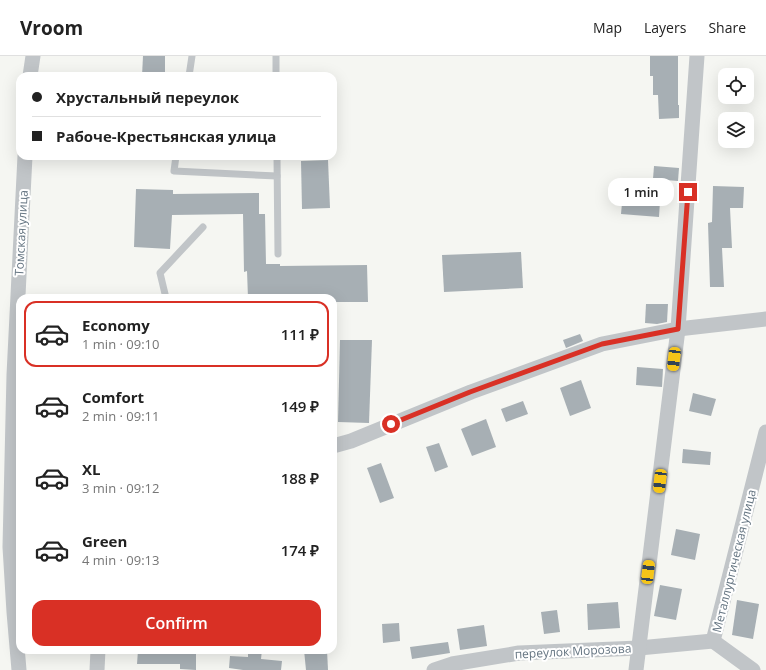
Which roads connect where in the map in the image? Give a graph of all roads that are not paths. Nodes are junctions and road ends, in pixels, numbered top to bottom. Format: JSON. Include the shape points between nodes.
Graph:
{"nodes":[{"id":1,"x":32,"y":56,"type":"edge"},
{"id":2,"x":192,"y":56,"type":"edge"},
{"id":3,"x":276,"y":56,"type":"edge"},
{"id":4,"x":697,"y":56,"type":"edge"},
{"id":5,"x":30,"y":72,"type":"edge"},
{"id":6,"x":190,"y":72,"type":"edge"},
{"id":7,"x":276,"y":72,"type":"edge"},
{"id":8,"x":24,"y":160,"type":"edge"},
{"id":9,"x":175,"y":160,"type":"edge"},
{"id":10,"x":277,"y":160,"type":"edge"},
{"id":11,"x":277,"y":176,"type":"junction"},
{"id":12,"x":203,"y":227,"type":"dead end"},
{"id":13,"x":278,"y":254,"type":"dead end"},
{"id":14,"x":18,"y":294,"type":"edge"},
{"id":15,"x":165,"y":294,"type":"edge"},
{"id":16,"x":766,"y":319,"type":"edge"},
{"id":17,"x":678,"y":329,"type":"junction"},
{"id":18,"x":16,"y":331,"type":"edge"},
{"id":19,"x":766,"y":432,"type":"edge"},
{"id":20,"x":337,"y":445,"type":"edge"},
{"id":21,"x":16,"y":635,"type":"edge"},
{"id":22,"x":713,"y":641,"type":"junction"},
{"id":23,"x":639,"y":648,"type":"junction"},
{"id":24,"x":18,"y":654,"type":"edge"},
{"id":25,"x":98,"y":654,"type":"edge"},
{"id":26,"x":19,"y":670,"type":"edge"},
{"id":27,"x":97,"y":670,"type":"edge"},
{"id":28,"x":434,"y":670,"type":"edge"},
{"id":29,"x":636,"y":670,"type":"edge"},
{"id":30,"x":753,"y":670,"type":"edge"}],
"edges":[{"from":1,"to":5,"type":"street"},
{"from":2,"to":6,"type":"lane"},
{"from":3,"to":7,"type":"lane"},
{"from":4,"to":17,"type":"street"},
{"from":8,"to":14,"type":"street","name":"Томская улица"},
{"from":9,"to":11,"type":"lane","via":[[174,171]]},
{"from":10,"to":11,"type":"lane"},
{"from":11,"to":13,"type":"lane"},
{"from":12,"to":15,"type":"lane","via":[[160,273]]},
{"from":16,"to":17,"type":"street"},
{"from":17,"to":20,"type":"street","via":[[602,344],[470,392]]},
{"from":17,"to":23,"type":"street"},
{"from":18,"to":21,"type":"street","name":"Томская улица","via":[[10,547]]},
{"from":19,"to":22,"type":"street","name":"Металлургическая улица"},
{"from":22,"to":23,"type":"street","name":"переулок Морозова"},
{"from":22,"to":30,"type":"street","name":"Металлургическая улица"},
{"from":23,"to":28,"type":"street","name":"переулок Морозова","via":[[519,653],[452,664]]},
{"from":23,"to":29,"type":"street"},
{"from":24,"to":26,"type":"street","name":"Томская улица"},
{"from":25,"to":27,"type":"street"}]}
